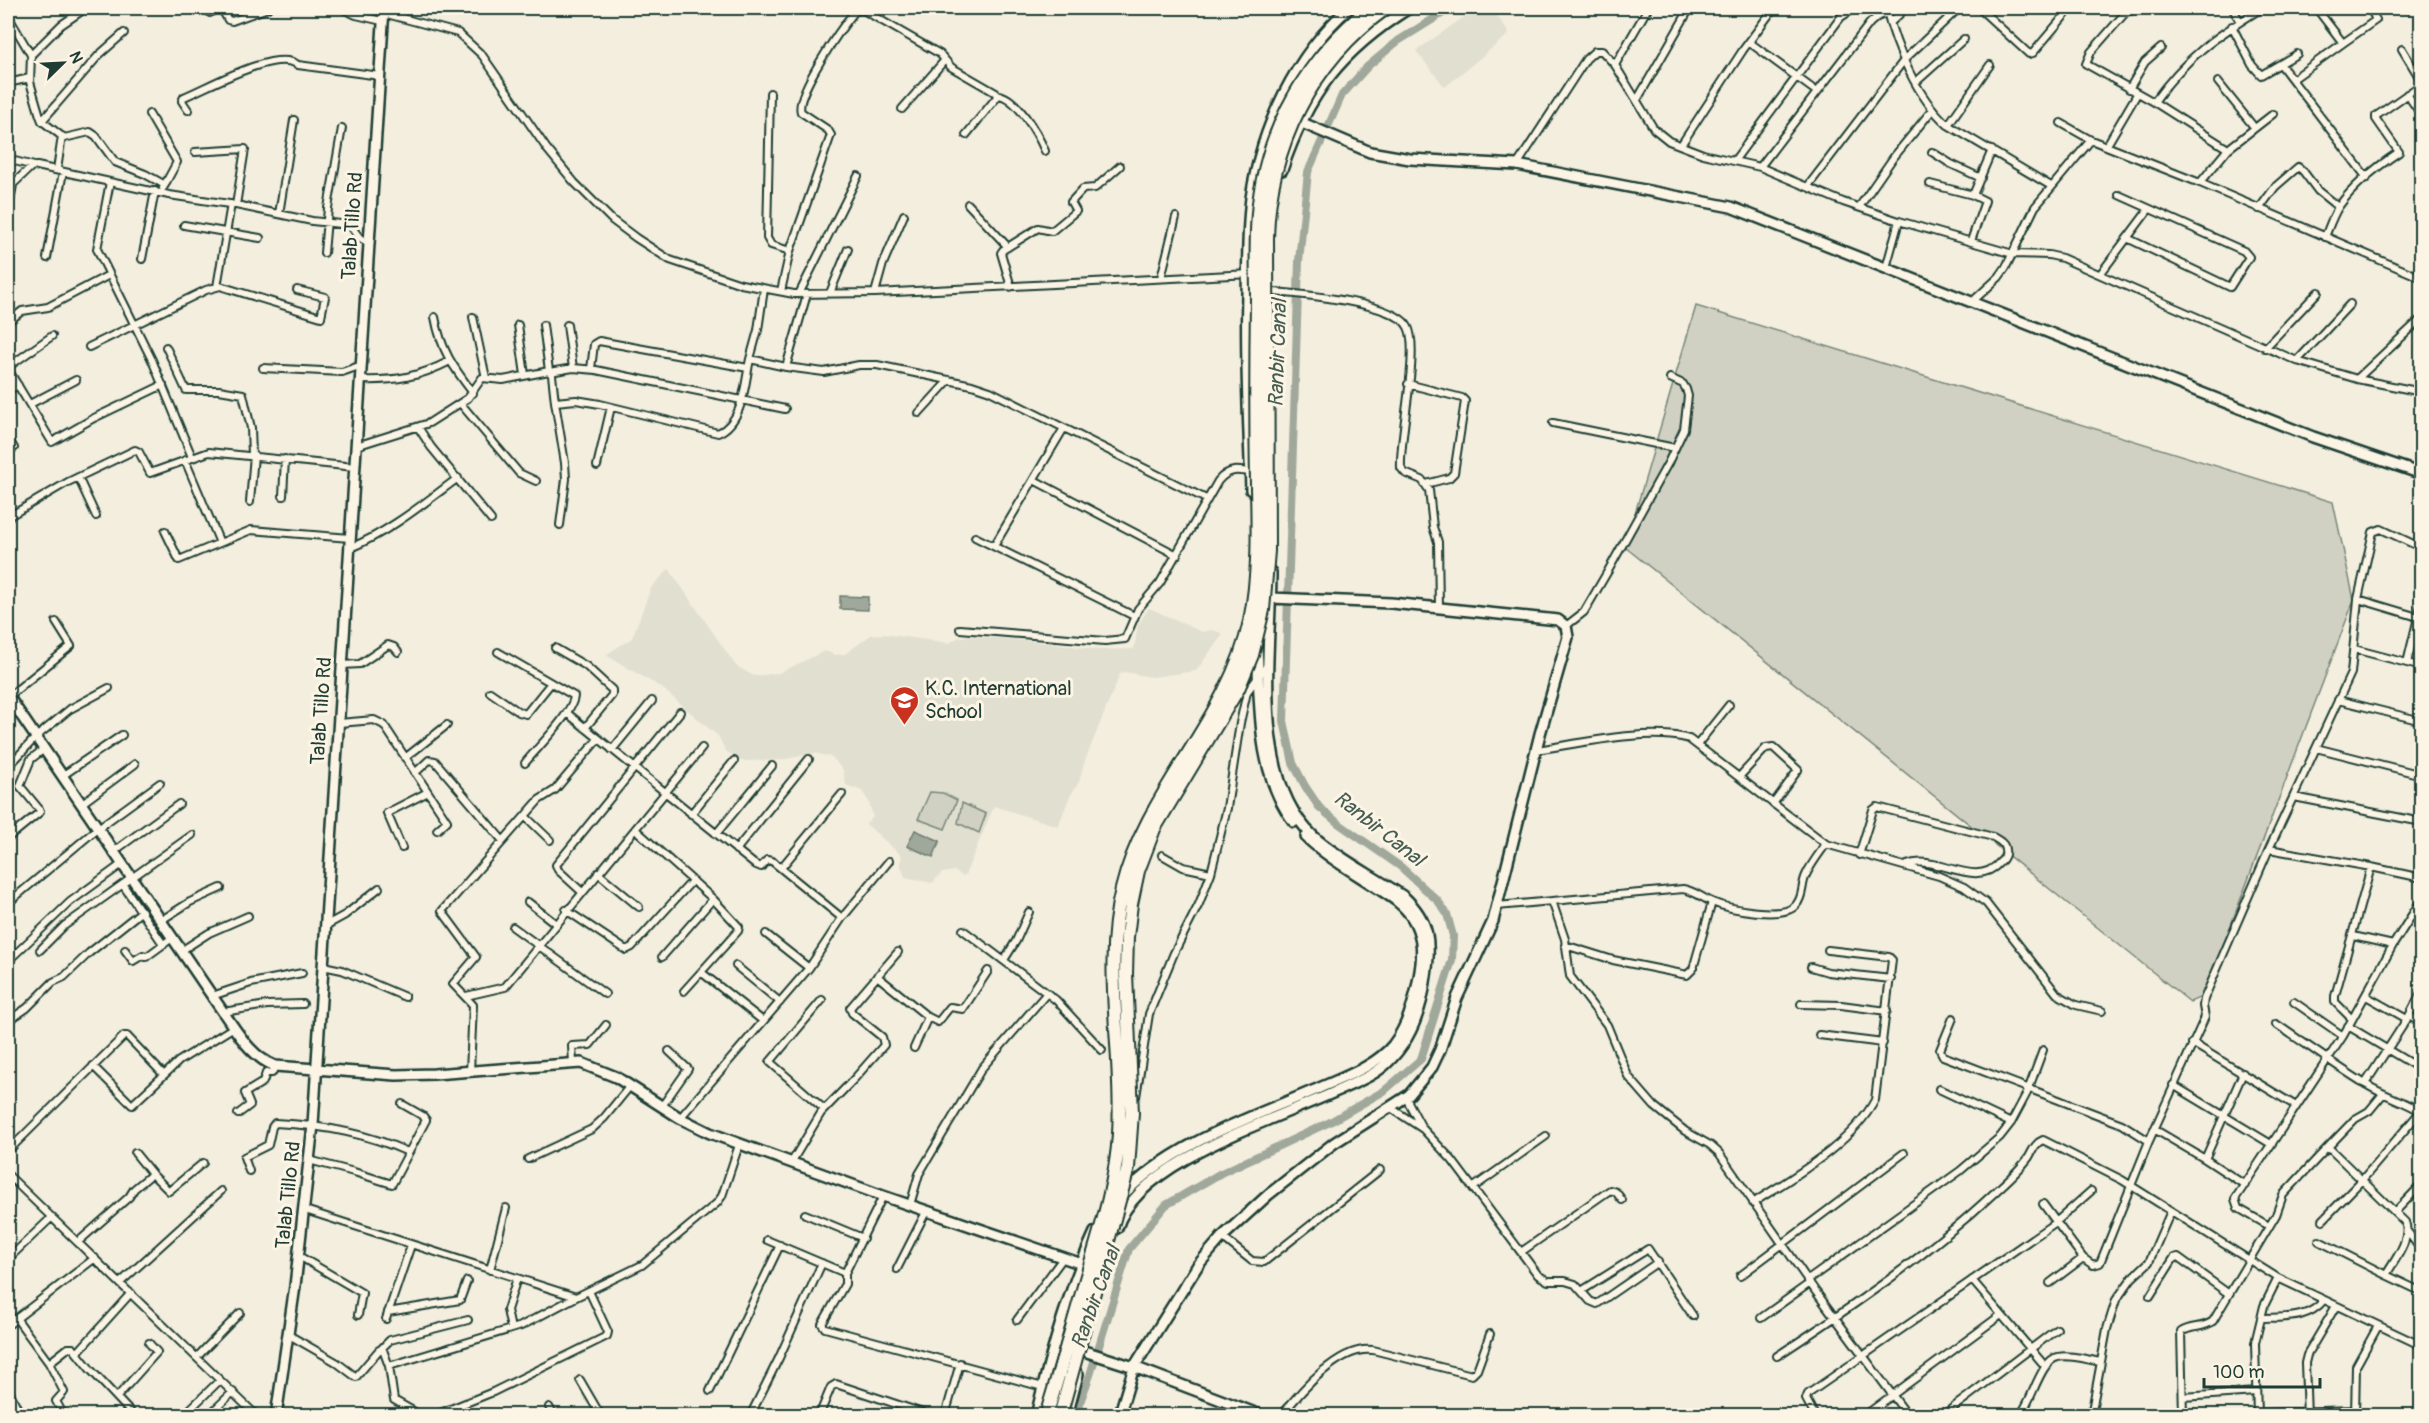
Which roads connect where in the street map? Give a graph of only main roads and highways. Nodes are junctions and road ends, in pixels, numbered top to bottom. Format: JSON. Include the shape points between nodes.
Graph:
{"nodes":[{"id":1,"x":1370,"y":8,"type":"edge"},
{"id":2,"x":1386,"y":8,"type":"edge"},
{"id":3,"x":1046,"y":1416,"type":"edge"},
{"id":4,"x":1060,"y":1416,"type":"edge"}],
"edges":[{"from":1,"to":3,"type":"highway","bridge":true,"via":[[1335,38],[1302,81],[1281,120],[1267,164],[1259,205],[1258,557],[1250,621],[1230,678],[1145,825],[1122,888],[1114,966],[1120,1081],[1116,1160],[1107,1209]]},
{"from":2,"to":4,"type":"highway","bridge":true,"via":[[1337,52],[1307,92],[1284,140],[1272,184],[1267,212],[1268,551],[1262,617],[1238,689],[1159,820],[1138,871],[1127,938],[1132,1113],[1129,1160]]}]}
